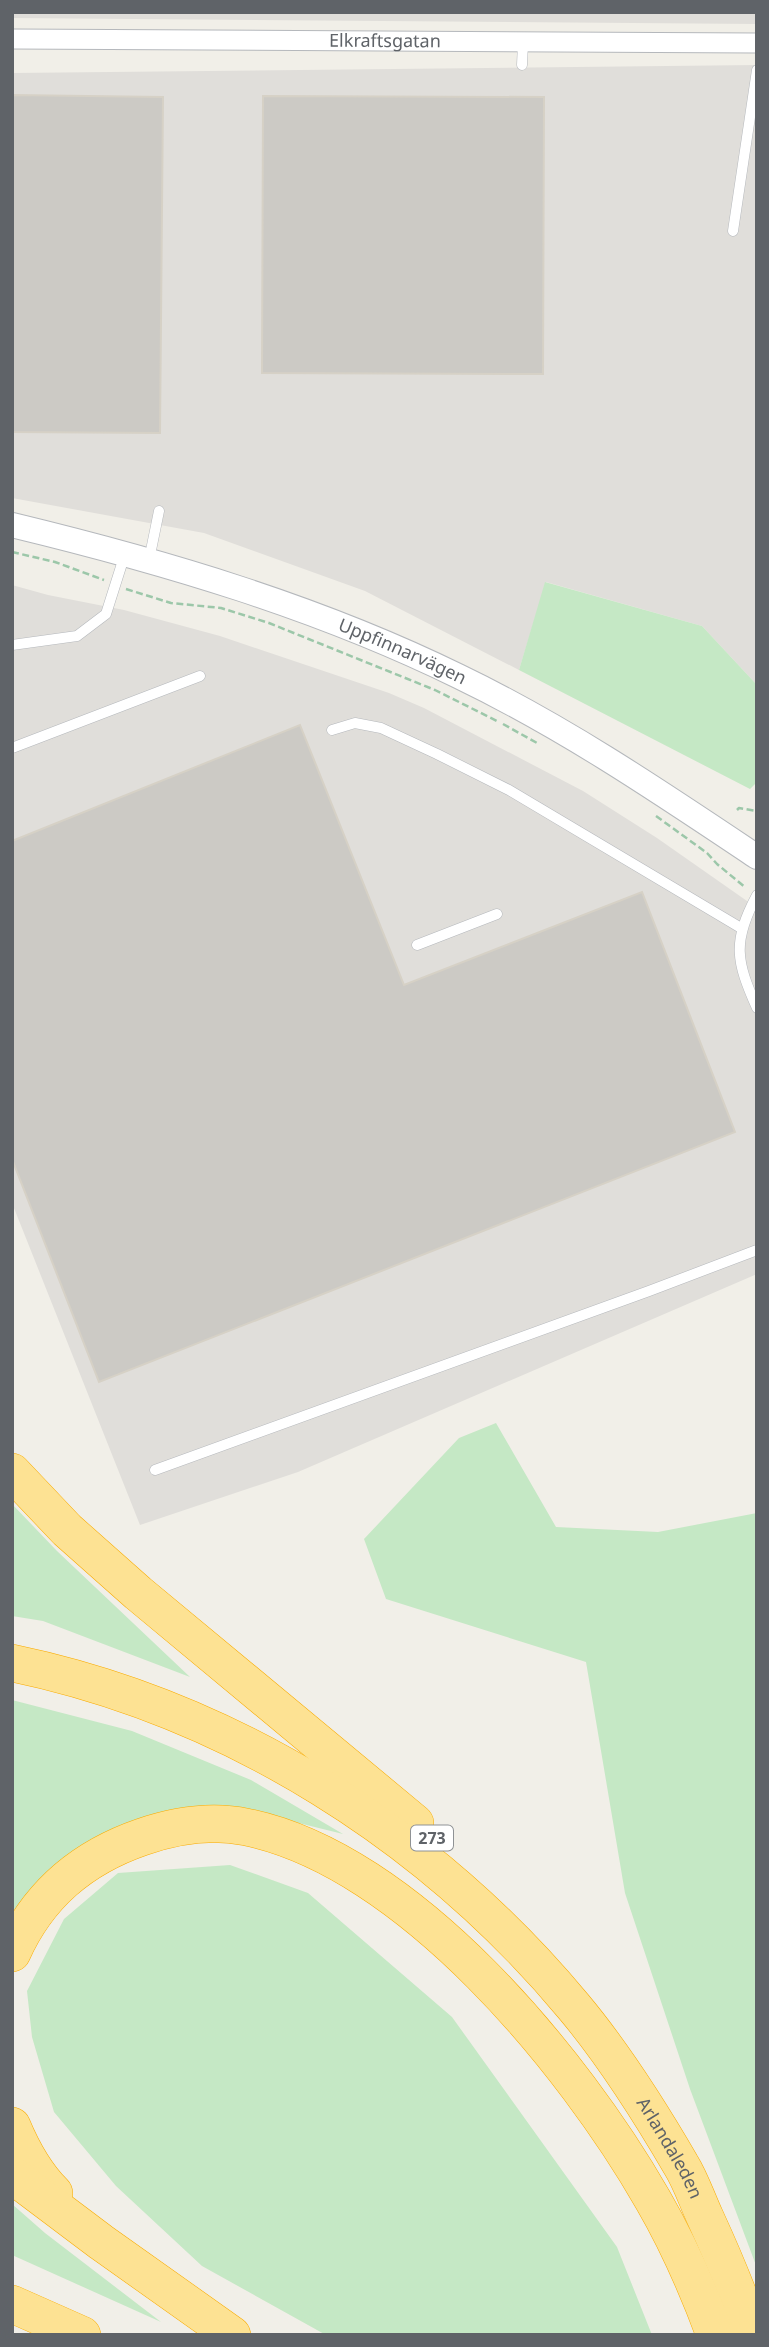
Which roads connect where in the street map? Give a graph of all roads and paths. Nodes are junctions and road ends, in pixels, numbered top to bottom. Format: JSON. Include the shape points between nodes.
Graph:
{"nodes":[{"id":1,"x":12,"y":39,"type":"edge"},
{"id":2,"x":523,"y":43,"type":"junction"},
{"id":3,"x":757,"y":43,"type":"edge"},
{"id":4,"x":522,"y":65,"type":"dead end"},
{"id":5,"x":757,"y":70,"type":"edge"},
{"id":6,"x":733,"y":231,"type":"dead end"},
{"id":7,"x":159,"y":511,"type":"dead end"},
{"id":8,"x":12,"y":525,"type":"edge"},
{"id":9,"x":12,"y":552,"type":"edge"},
{"id":10,"x":125,"y":554,"type":"junction"},
{"id":11,"x":149,"y":561,"type":"junction"},
{"id":12,"x":115,"y":584,"type":"junction"},
{"id":13,"x":12,"y":645,"type":"edge"},
{"id":14,"x":201,"y":676,"type":"dead end"},
{"id":15,"x":332,"y":730,"type":"dead end"},
{"id":16,"x":542,"y":746,"type":"dead end"},
{"id":17,"x":12,"y":748,"type":"edge"},
{"id":18,"x":737,"y":810,"type":"dead end"},
{"id":19,"x":757,"y":811,"type":"edge"},
{"id":20,"x":651,"y":813,"type":"dead end"},
{"id":21,"x":757,"y":857,"type":"edge"},
{"id":22,"x":756,"y":896,"type":"edge"},
{"id":23,"x":497,"y":914,"type":"dead end"},
{"id":24,"x":741,"y":928,"type":"junction"},
{"id":25,"x":417,"y":944,"type":"dead end"},
{"id":26,"x":757,"y":1008,"type":"edge"},
{"id":27,"x":757,"y":1250,"type":"edge"},
{"id":28,"x":155,"y":1470,"type":"dead end"},
{"id":29,"x":12,"y":1472,"type":"edge"},
{"id":30,"x":12,"y":1663,"type":"edge"},
{"id":31,"x":12,"y":1953,"type":"edge"},
{"id":32,"x":552,"y":1981,"type":"junction"},
{"id":33,"x":12,"y":2126,"type":"edge"},
{"id":34,"x":12,"y":2175,"type":"edge"},
{"id":35,"x":101,"y":2242,"type":"junction"},
{"id":36,"x":12,"y":2304,"type":"edge"},
{"id":37,"x":82,"y":2335,"type":"edge"},
{"id":38,"x":232,"y":2335,"type":"edge"},
{"id":39,"x":715,"y":2335,"type":"edge"},
{"id":40,"x":753,"y":2335,"type":"edge"}],
"edges":[{"from":1,"to":2,"type":"street","name":"Elkraftsgatan"},
{"from":2,"to":3,"type":"street","name":"Elkraftsgatan"},
{"from":2,"to":4,"type":"lane"},
{"from":5,"to":6,"type":"lane"},
{"from":7,"to":11,"type":"lane"},
{"from":8,"to":10,"type":"street","name":"Uppfinnarvägen"},
{"from":9,"to":12,"type":"path"},
{"from":10,"to":11,"type":"street","name":"Uppfinnarvägen"},
{"from":10,"to":12,"type":"lane"},
{"from":11,"to":21,"type":"street","name":"Uppfinnarvägen","via":[[342,626],[458,676],[583,743]]},
{"from":12,"to":13,"type":"lane","via":[[106,614],[77,636]]},
{"from":12,"to":16,"type":"path","via":[[171,603],[221,608],[317,642],[435,690]]},
{"from":14,"to":17,"type":"lane"},
{"from":15,"to":24,"type":"lane","via":[[355,723],[381,729],[437,754],[509,790]]},
{"from":18,"to":19,"type":"path"},
{"from":20,"to":22,"type":"path"},
{"from":22,"to":24,"type":"lane"},
{"from":23,"to":25,"type":"lane"},
{"from":24,"to":26,"type":"lane","via":[[740,961]]},
{"from":27,"to":28,"type":"lane"},
{"from":29,"to":32,"type":"highway","number":"273","via":[[138,1594],[464,1868],[494,1899]]},
{"from":30,"to":32,"type":"highway","via":[[165,1710],[210,1728],[315,1783],[413,1849]]},
{"from":31,"to":39,"type":"highway","via":[[47,1896],[83,1864],[158,1831],[191,1825],[244,1826],[336,1860],[383,1889],[429,1926],[550,2050],[653,2200],[698,2288]]},
{"from":32,"to":40,"type":"highway","name":"Arlandaleden","number":"273","via":[[623,2071],[682,2167],[734,2279]]},
{"from":33,"to":35,"type":"highway","via":[[42,2181]]},
{"from":34,"to":35,"type":"highway"},
{"from":35,"to":38,"type":"highway"},
{"from":36,"to":37,"type":"highway"}]}
